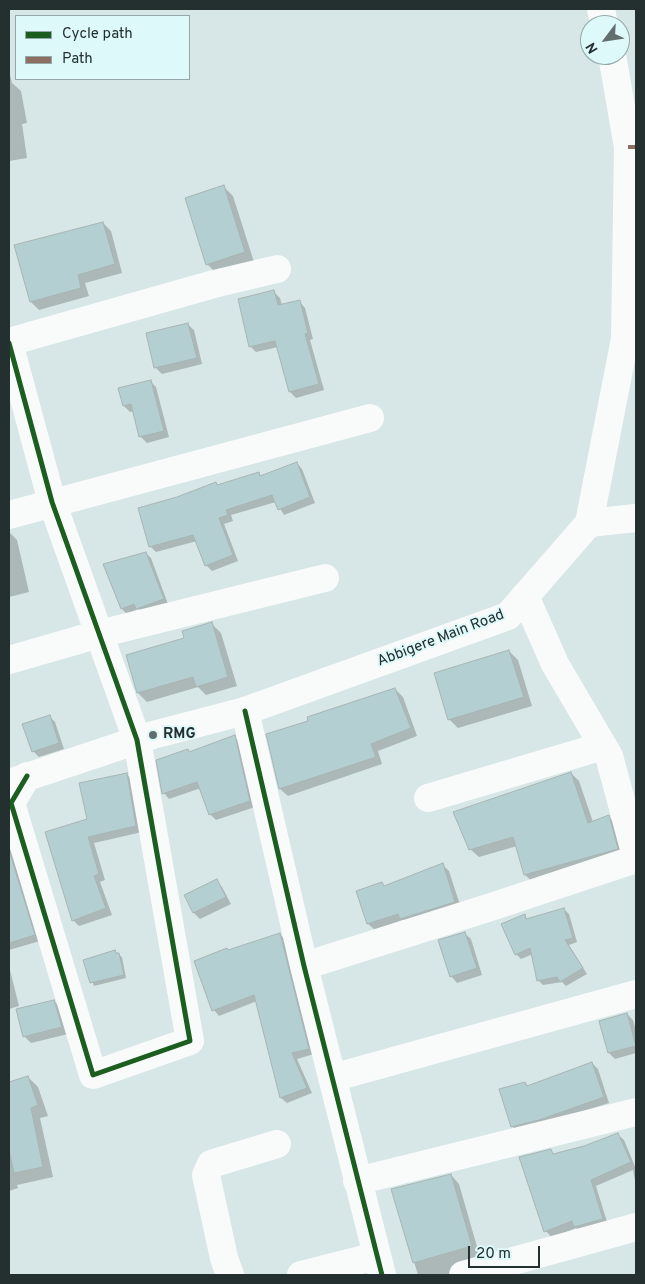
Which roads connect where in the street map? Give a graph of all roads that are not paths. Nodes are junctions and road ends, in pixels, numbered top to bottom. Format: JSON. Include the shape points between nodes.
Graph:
{"nodes":[{"id":1,"x":614,"y":65,"type":"edge"},
{"id":2,"x":277,"y":269,"type":"dead end"},
{"id":3,"x":9,"y":343,"type":"edge"},
{"id":4,"x":370,"y":418,"type":"dead end"},
{"id":5,"x":52,"y":502,"type":"junction"},
{"id":6,"x":9,"y":515,"type":"edge"},
{"id":7,"x":636,"y":518,"type":"edge"},
{"id":8,"x":589,"y":523,"type":"junction"},
{"id":9,"x":325,"y":578,"type":"dead end"},
{"id":10,"x":525,"y":596,"type":"junction"},
{"id":11,"x":98,"y":634,"type":"junction"},
{"id":12,"x":9,"y":660,"type":"edge"},
{"id":13,"x":245,"y":711,"type":"junction"},
{"id":14,"x":137,"y":740,"type":"junction"},
{"id":15,"x":603,"y":746,"type":"junction"},
{"id":16,"x":18,"y":780,"type":"edge"},
{"id":17,"x":428,"y":798,"type":"dead end"},
{"id":18,"x":635,"y":850,"type":"edge"},
{"id":19,"x":304,"y":966,"type":"junction"},
{"id":20,"x":636,"y":994,"type":"edge"},
{"id":21,"x":332,"y":1078,"type":"junction"},
{"id":22,"x":636,"y":1112,"type":"edge"},
{"id":23,"x":277,"y":1144,"type":"dead end"},
{"id":24,"x":358,"y":1181,"type":"junction"},
{"id":25,"x":636,"y":1227,"type":"edge"},
{"id":26,"x":379,"y":1266,"type":"edge"},
{"id":27,"x":230,"y":1275,"type":"edge"},
{"id":28,"x":302,"y":1275,"type":"edge"},
{"id":29,"x":463,"y":1275,"type":"edge"}],
"edges":[{"from":1,"to":8,"type":"street","via":[[628,147],[625,339]]},
{"from":2,"to":3,"type":"street"},
{"from":3,"to":5,"type":"street"},
{"from":4,"to":5,"type":"street"},
{"from":5,"to":6,"type":"street"},
{"from":5,"to":11,"type":"street"},
{"from":7,"to":8,"type":"street"},
{"from":8,"to":10,"type":"street","name":"Abbigere Main Road"},
{"from":9,"to":11,"type":"street"},
{"from":10,"to":13,"type":"street","name":"Abbigere Main Road","via":[[508,616]]},
{"from":10,"to":15,"type":"street","via":[[554,664]]},
{"from":11,"to":12,"type":"street"},
{"from":11,"to":14,"type":"street"},
{"from":13,"to":14,"type":"street","name":"Abbigere Main Road"},
{"from":13,"to":19,"type":"street"},
{"from":14,"to":16,"type":"street","name":"Abbigere Main Road"},
{"from":14,"to":16,"type":"street","via":[[190,1041],[93,1075],[11,802]]},
{"from":15,"to":17,"type":"street"},
{"from":15,"to":18,"type":"street","via":[[609,756]]},
{"from":18,"to":19,"type":"street","via":[[494,906]]},
{"from":19,"to":21,"type":"street"},
{"from":20,"to":21,"type":"street"},
{"from":21,"to":24,"type":"street"},
{"from":22,"to":24,"type":"street"},
{"from":23,"to":27,"type":"street","via":[[211,1164],[206,1175]]},
{"from":24,"to":26,"type":"street"},
{"from":25,"to":29,"type":"street"},
{"from":26,"to":28,"type":"street"}]}
